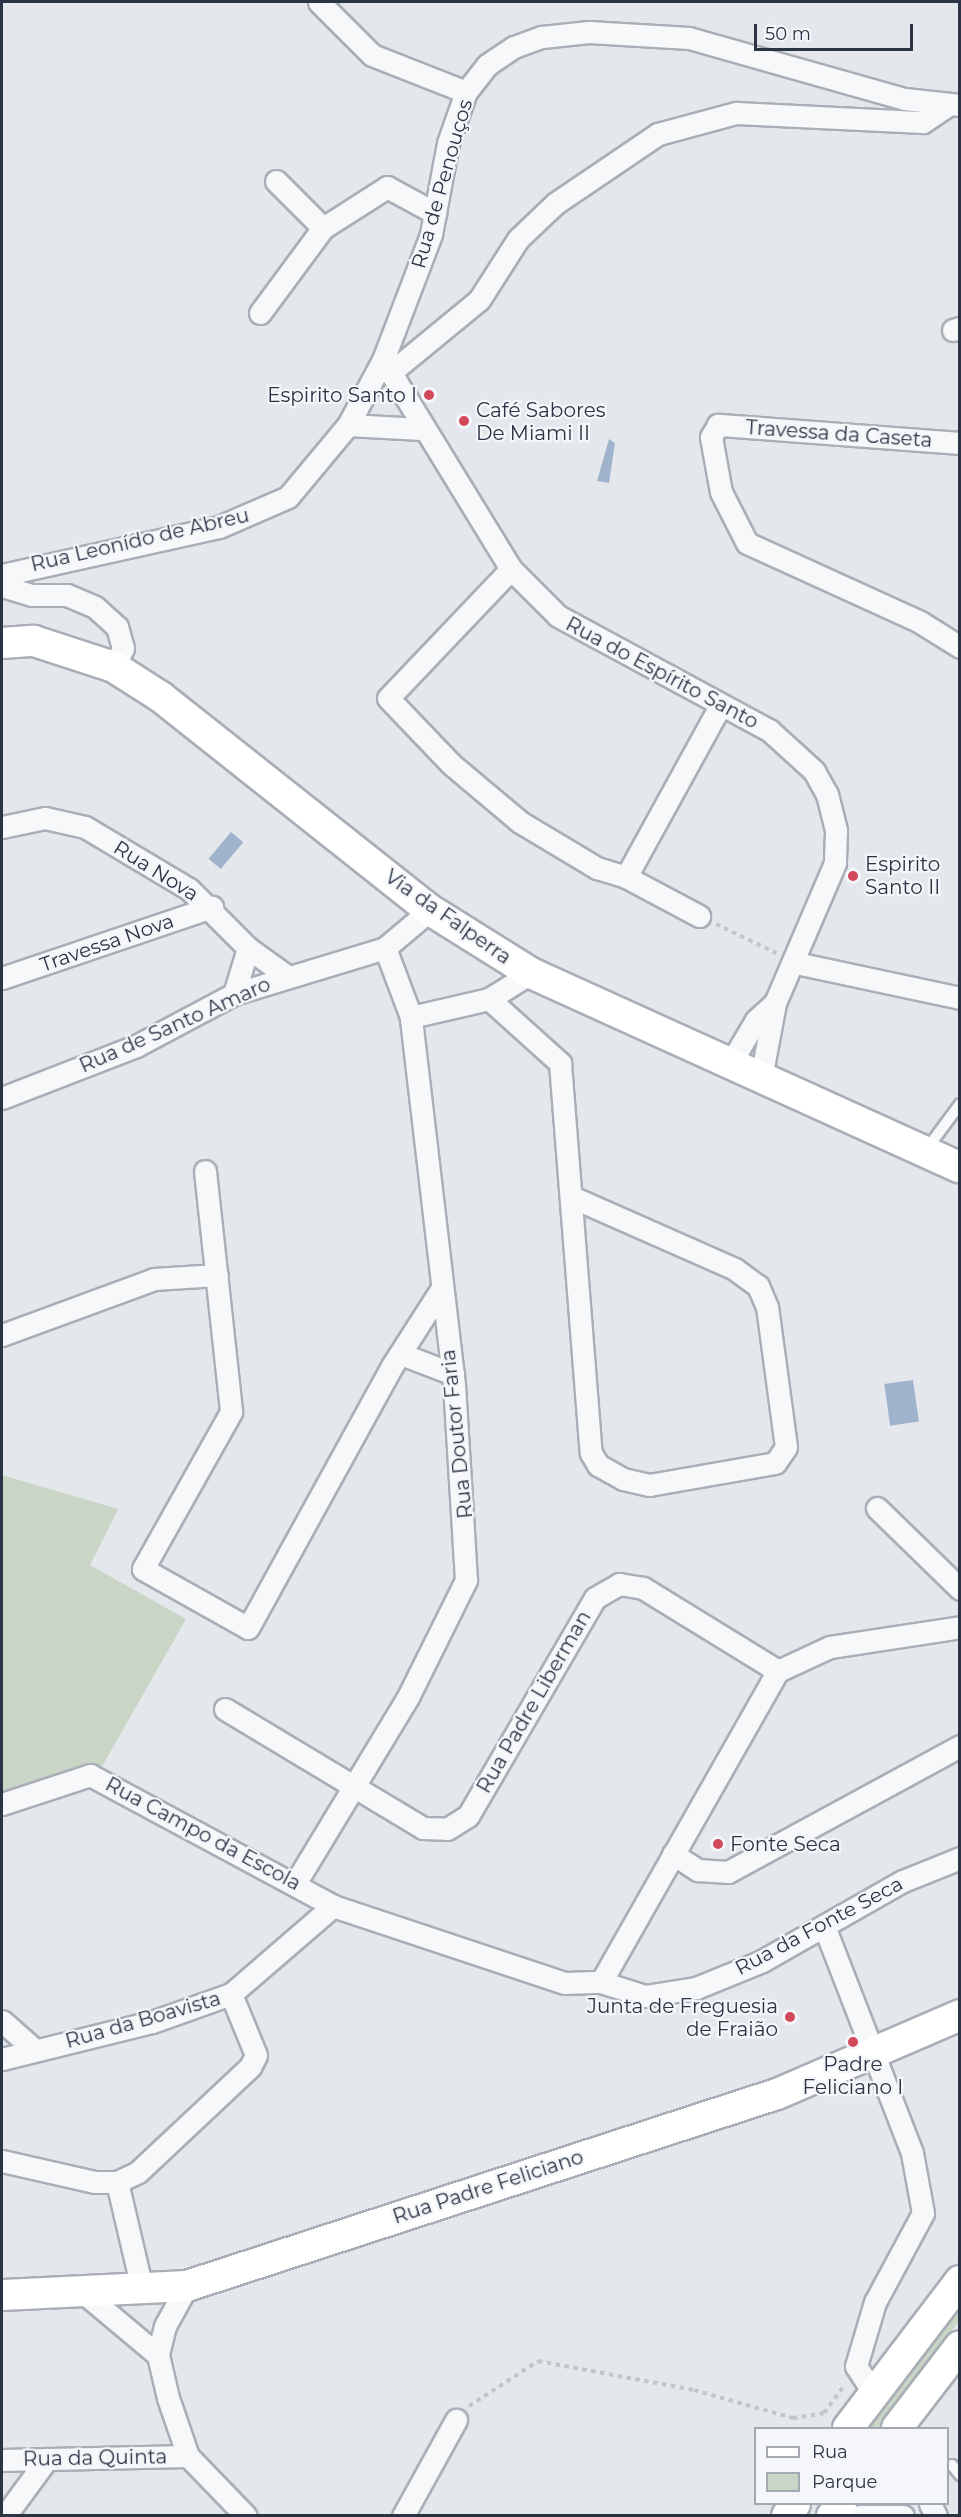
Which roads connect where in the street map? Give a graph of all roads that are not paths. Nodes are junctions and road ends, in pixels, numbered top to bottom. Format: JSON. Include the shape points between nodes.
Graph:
{"nodes":[{"id":1,"x":319,"y":2,"type":"edge"},
{"id":2,"x":466,"y":92,"type":"junction"},
{"id":3,"x":954,"y":106,"type":"edge"},
{"id":4,"x":276,"y":181,"type":"dead end"},
{"id":5,"x":435,"y":213,"type":"junction"},
{"id":6,"x":323,"y":228,"type":"junction"},
{"id":7,"x":260,"y":313,"type":"dead end"},
{"id":8,"x":386,"y":367,"type":"junction"},
{"id":9,"x":348,"y":425,"type":"junction"},
{"id":10,"x":421,"y":429,"type":"junction"},
{"id":11,"x":960,"y":443,"type":"edge"},
{"id":12,"x":511,"y":569,"type":"junction"},
{"id":13,"x":2,"y":575,"type":"edge"},
{"id":14,"x":2,"y":586,"type":"edge"},
{"id":15,"x":2,"y":643,"type":"edge"},
{"id":16,"x":960,"y":647,"type":"edge"},
{"id":17,"x":114,"y":667,"type":"junction"},
{"id":18,"x":720,"y":706,"type":"junction"},
{"id":19,"x":2,"y":827,"type":"edge"},
{"id":20,"x":626,"y":877,"type":"junction"},
{"id":21,"x":212,"y":907,"type":"junction"},
{"id":22,"x":430,"y":910,"type":"junction"},
{"id":23,"x":699,"y":916,"type":"road end"},
{"id":24,"x":248,"y":948,"type":"junction"},
{"id":25,"x":385,"y":948,"type":"junction"},
{"id":26,"x":796,"y":963,"type":"junction"},
{"id":27,"x":531,"y":973,"type":"junction"},
{"id":28,"x":287,"y":976,"type":"junction"},
{"id":29,"x":2,"y":978,"type":"edge"},
{"id":30,"x":234,"y":994,"type":"junction"},
{"id":31,"x":960,"y":998,"type":"edge"},
{"id":32,"x":489,"y":999,"type":"junction"},
{"id":33,"x":776,"y":1003,"type":"junction"},
{"id":34,"x":411,"y":1017,"type":"junction"},
{"id":35,"x":730,"y":1064,"type":"junction"},
{"id":36,"x":760,"y":1078,"type":"junction"},
{"id":37,"x":2,"y":1098,"type":"edge"},
{"id":38,"x":960,"y":1104,"type":"edge"},
{"id":39,"x":924,"y":1152,"type":"junction"},
{"id":40,"x":960,"y":1168,"type":"edge"},
{"id":41,"x":205,"y":1171,"type":"dead end"},
{"id":42,"x":572,"y":1197,"type":"junction"},
{"id":43,"x":217,"y":1275,"type":"junction"},
{"id":44,"x":442,"y":1288,"type":"junction"},
{"id":45,"x":2,"y":1335,"type":"edge"},
{"id":46,"x":400,"y":1354,"type":"junction"},
{"id":47,"x":453,"y":1374,"type":"junction"},
{"id":48,"x":877,"y":1508,"type":"dead end"},
{"id":49,"x":960,"y":1589,"type":"edge"},
{"id":50,"x":960,"y":1626,"type":"edge"},
{"id":51,"x":778,"y":1671,"type":"junction"},
{"id":52,"x":225,"y":1709,"type":"dead end"},
{"id":53,"x":960,"y":1746,"type":"edge"},
{"id":54,"x":355,"y":1787,"type":"junction"},
{"id":55,"x":2,"y":1804,"type":"edge"},
{"id":56,"x":673,"y":1854,"type":"junction"},
{"id":57,"x":960,"y":1857,"type":"edge"},
{"id":58,"x":296,"y":1882,"type":"junction"},
{"id":59,"x":333,"y":1906,"type":"junction"},
{"id":60,"x":824,"y":1926,"type":"junction"},
{"id":61,"x":601,"y":1982,"type":"junction"},
{"id":62,"x":231,"y":1994,"type":"junction"},
{"id":63,"x":960,"y":2015,"type":"edge"},
{"id":64,"x":2,"y":2021,"type":"edge"},
{"id":65,"x":35,"y":2050,"type":"junction"},
{"id":66,"x":875,"y":2052,"type":"junction"},
{"id":67,"x":2,"y":2059,"type":"edge"},
{"id":68,"x":2,"y":2161,"type":"edge"},
{"id":69,"x":117,"y":2181,"type":"junction"},
{"id":70,"x":960,"y":2281,"type":"edge"},
{"id":71,"x":187,"y":2286,"type":"junction"},
{"id":72,"x":142,"y":2289,"type":"junction"},
{"id":73,"x":85,"y":2294,"type":"junction"},
{"id":74,"x":2,"y":2295,"type":"edge"},
{"id":75,"x":960,"y":2346,"type":"edge"},
{"id":76,"x":158,"y":2355,"type":"junction"},
{"id":77,"x":861,"y":2375,"type":"road end"},
{"id":78,"x":923,"y":2394,"type":"junction"},
{"id":79,"x":456,"y":2420,"type":"road end"},
{"id":80,"x":849,"y":2427,"type":"edge"},
{"id":81,"x":898,"y":2427,"type":"edge"},
{"id":82,"x":919,"y":2427,"type":"edge"},
{"id":83,"x":188,"y":2456,"type":"junction"},
{"id":84,"x":47,"y":2459,"type":"junction"},
{"id":85,"x":2,"y":2460,"type":"edge"},
{"id":86,"x":952,"y":2464,"type":"dead end"},
{"id":87,"x":960,"y":2475,"type":"edge"},
{"id":88,"x":5,"y":2516,"type":"edge"},
{"id":89,"x":246,"y":2516,"type":"edge"},
{"id":90,"x":403,"y":2516,"type":"edge"},
{"id":91,"x":858,"y":2516,"type":"edge"},
{"id":92,"x":903,"y":2516,"type":"edge"}],
"edges":[{"from":1,"to":2,"type":"street","via":[[372,55]]},
{"from":2,"to":3,"type":"street","name":"Rua de Penouços","via":[[487,66],[514,47],[542,37],[589,32],[689,38],[905,99]]},
{"from":2,"to":5,"type":"street","name":"Rua de Penouços","via":[[448,143]]},
{"from":3,"to":8,"type":"street","via":[[923,122],[736,113],[658,134],[556,204],[518,239],[479,300]]},
{"from":4,"to":6,"type":"street"},
{"from":5,"to":6,"type":"street","via":[[387,187]]},
{"from":5,"to":8,"type":"street","name":"Rua de Penouços"},
{"from":6,"to":7,"type":"street"},
{"from":8,"to":9,"type":"street","name":"Rua Leonído de Abreu"},
{"from":8,"to":10,"type":"street","name":"Rua do Espírito Santo"},
{"from":9,"to":10,"type":"street"},
{"from":9,"to":13,"type":"street","name":"Rua Leonído de Abreu","via":[[288,498],[255,515]]},
{"from":10,"to":12,"type":"street","name":"Rua do Espírito Santo"},
{"from":11,"to":16,"type":"street","name":"Travessa da Caseta","via":[[718,425],[711,437],[721,492],[747,543],[920,622]]},
{"from":12,"to":18,"type":"street","name":"Rua do Espírito Santo","via":[[558,616]]},
{"from":12,"to":20,"type":"street","via":[[388,698],[451,764],[520,822],[597,868]]},
{"from":14,"to":17,"type":"street","name":"Rua Leonído de Abreu","via":[[32,595],[67,595],[96,606],[117,627],[123,648]]},
{"from":15,"to":17,"type":"main road","name":"Via da Falperra","via":[[34,641]]},
{"from":17,"to":22,"type":"main road","name":"Via da Falperra","via":[[161,697]]},
{"from":18,"to":20,"type":"street"},
{"from":18,"to":26,"type":"street","name":"Rua do Espírito Santo","via":[[769,730],[814,771],[827,794],[836,831],[835,863]]},
{"from":19,"to":21,"type":"street","name":"Rua Nova","via":[[45,818],[85,827]]},
{"from":20,"to":23,"type":"street"},
{"from":21,"to":24,"type":"street","name":"Rua Nova"},
{"from":21,"to":29,"type":"street","name":"Travessa Nova"},
{"from":22,"to":25,"type":"street","name":"Rua de Santo Amaro"},
{"from":22,"to":27,"type":"main road","name":"Via da Falperra"},
{"from":24,"to":28,"type":"street","name":"Rua Nova"},
{"from":24,"to":30,"type":"street"},
{"from":25,"to":28,"type":"street","name":"Rua de Santo Amaro","via":[[342,965]]},
{"from":25,"to":34,"type":"street","name":"Rua Doutor Faria"},
{"from":26,"to":31,"type":"street"},
{"from":26,"to":33,"type":"street","name":"Rua do Espírito Santo"},
{"from":27,"to":32,"type":"street"},
{"from":27,"to":35,"type":"main road","name":"Via da Falperra"},
{"from":28,"to":30,"type":"street","name":"Rua de Santo Amaro"},
{"from":30,"to":37,"type":"street","name":"Rua de Santo Amaro","via":[[136,1046]]},
{"from":32,"to":34,"type":"street"},
{"from":32,"to":42,"type":"street","via":[[560,1063]]},
{"from":33,"to":35,"type":"street","via":[[756,1020]]},
{"from":33,"to":36,"type":"street"},
{"from":34,"to":44,"type":"street","name":"Rua Doutor Faria"},
{"from":35,"to":36,"type":"main road","name":"Via da Falperra"},
{"from":36,"to":39,"type":"main road","name":"Via da Falperra"},
{"from":38,"to":39,"type":"lane"},
{"from":39,"to":40,"type":"main road","name":"Via da Falperra"},
{"from":41,"to":43,"type":"street"},
{"from":42,"to":42,"type":"street","via":[[591,1453],[598,1465],[649,1485],[775,1463],[786,1447],[767,1307],[758,1286],[735,1269]]},
{"from":43,"to":45,"type":"street","via":[[154,1279]]},
{"from":43,"to":46,"type":"street","via":[[231,1412],[143,1569],[248,1628]]},
{"from":44,"to":46,"type":"street"},
{"from":44,"to":47,"type":"street","name":"Rua Doutor Faria"},
{"from":46,"to":47,"type":"street"},
{"from":47,"to":54,"type":"street","name":"Rua Doutor Faria","via":[[468,1540],[466,1580],[452,1617]]},
{"from":48,"to":49,"type":"street"},
{"from":50,"to":51,"type":"street","via":[[830,1647]]},
{"from":51,"to":54,"type":"street","name":"Rua Padre Liberman","via":[[643,1588],[619,1584],[596,1598],[468,1816],[447,1829],[423,1828]]},
{"from":51,"to":56,"type":"street"},
{"from":52,"to":54,"type":"street","name":"Rua Padre Liberman"},
{"from":53,"to":56,"type":"street","via":[[728,1872],[698,1870]]},
{"from":54,"to":58,"type":"street","name":"Rua Doutor Faria"},
{"from":55,"to":58,"type":"street","name":"Rua Campo da Escola","via":[[90,1775]]},
{"from":56,"to":61,"type":"street"},
{"from":57,"to":60,"type":"street","name":"Rua da Fonte Seca","via":[[903,1881]]},
{"from":58,"to":59,"type":"street","name":"Rua Campo da Escola"},
{"from":59,"to":61,"type":"street","name":"Rua da Fonte Seca","via":[[565,1983]]},
{"from":59,"to":62,"type":"street","name":"Rua da Boavista"},
{"from":60,"to":61,"type":"street","name":"Rua da Fonte Seca","via":[[762,1961],[696,1988],[645,1996]]},
{"from":60,"to":66,"type":"street"},
{"from":62,"to":65,"type":"street","name":"Rua da Boavista","via":[[152,2022]]},
{"from":62,"to":69,"type":"street","via":[[256,2055],[250,2067],[186,2131]]},
{"from":63,"to":66,"type":"main road","name":"Rua Padre Feliciano"},
{"from":64,"to":65,"type":"street"},
{"from":65,"to":67,"type":"street","name":"Rua da Boavista"},
{"from":66,"to":71,"type":"main road","name":"Rua Padre Feliciano","via":[[777,2094]]},
{"from":66,"to":77,"type":"street","via":[[912,2153],[923,2213],[875,2302]]},
{"from":68,"to":69,"type":"street","via":[[38,2173]]},
{"from":69,"to":72,"type":"street"},
{"from":70,"to":80,"type":"main road"},
{"from":71,"to":72,"type":"main road","name":"Rua Padre Feliciano"},
{"from":71,"to":76,"type":"street","via":[[165,2326]]},
{"from":72,"to":73,"type":"main road","name":"Rua Padre Feliciano"},
{"from":73,"to":74,"type":"main road","name":"Rua Padre Feliciano"},
{"from":73,"to":76,"type":"street"},
{"from":75,"to":78,"type":"main road"},
{"from":76,"to":83,"type":"street"},
{"from":78,"to":81,"type":"main road"},
{"from":78,"to":82,"type":"street"},
{"from":79,"to":90,"type":"street"},
{"from":83,"to":84,"type":"street","name":"Rua da Quinta"},
{"from":83,"to":89,"type":"street"},
{"from":84,"to":85,"type":"street","name":"Rua da Quinta"},
{"from":84,"to":88,"type":"street"},
{"from":86,"to":87,"type":"lane"},
{"from":91,"to":92,"type":"street"}]}
